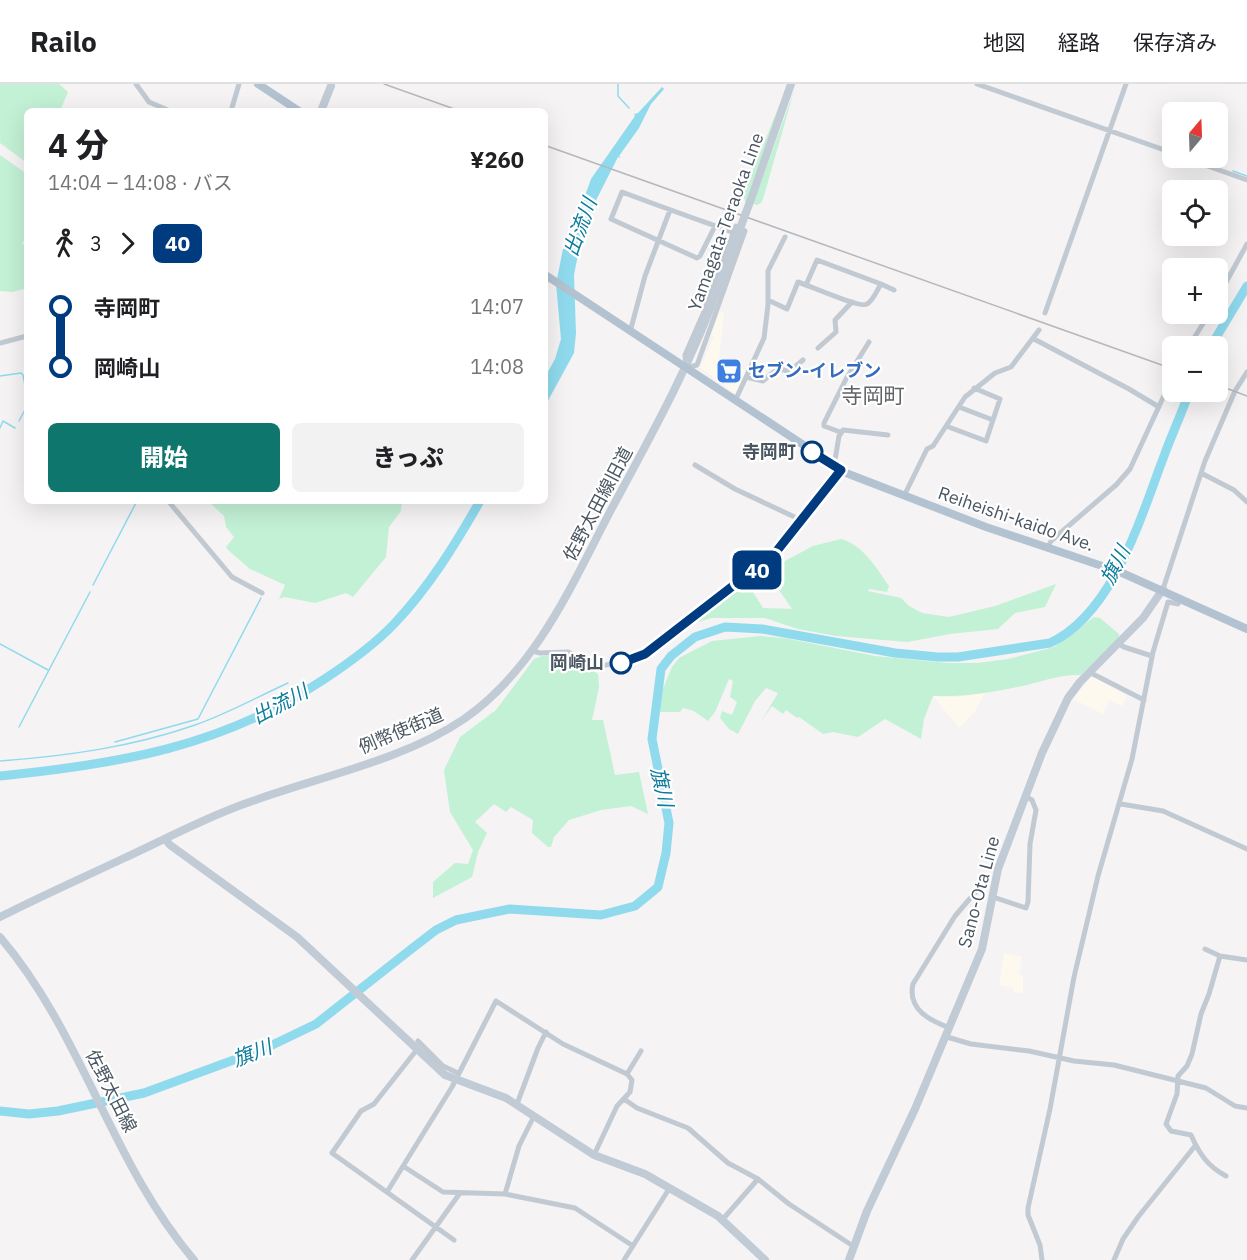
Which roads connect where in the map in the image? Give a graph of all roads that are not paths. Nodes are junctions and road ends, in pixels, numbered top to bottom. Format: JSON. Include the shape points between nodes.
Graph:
{"nodes":[{"id":1,"x":136,"y":84,"type":"edge"},
{"id":2,"x":239,"y":84,"type":"edge"},
{"id":3,"x":258,"y":84,"type":"edge"},
{"id":4,"x":791,"y":84,"type":"edge"},
{"id":5,"x":977,"y":84,"type":"edge"},
{"id":6,"x":1126,"y":84,"type":"edge"},
{"id":7,"x":331,"y":86,"type":"dead end"},
{"id":8,"x":163,"y":108,"type":"edge"},
{"id":9,"x":232,"y":108,"type":"edge"},
{"id":10,"x":294,"y":108,"type":"edge"},
{"id":11,"x":322,"y":108,"type":"edge"},
{"id":12,"x":1109,"y":131,"type":"junction"},
{"id":13,"x":1162,"y":149,"type":"edge"},
{"id":14,"x":1213,"y":168,"type":"edge"},
{"id":15,"x":1247,"y":180,"type":"edge"},
{"id":16,"x":670,"y":210,"type":"junction"},
{"id":17,"x":715,"y":226,"type":"junction"},
{"id":18,"x":732,"y":232,"type":"junction"},
{"id":19,"x":785,"y":237,"type":"dead end"},
{"id":20,"x":658,"y":241,"type":"junction"},
{"id":21,"x":1247,"y":244,"type":"edge"},
{"id":22,"x":548,"y":276,"type":"edge"},
{"id":23,"x":1228,"y":279,"type":"edge"},
{"id":24,"x":806,"y":285,"type":"junction"},
{"id":25,"x":881,"y":285,"type":"junction"},
{"id":26,"x":894,"y":290,"type":"dead end"},
{"id":27,"x":768,"y":300,"type":"junction"},
{"id":28,"x":852,"y":302,"type":"junction"},
{"id":29,"x":1045,"y":313,"type":"dead end"},
{"id":30,"x":1039,"y":330,"type":"dead end"},
{"id":31,"x":630,"y":332,"type":"junction"},
{"id":32,"x":24,"y":337,"type":"edge"},
{"id":33,"x":1034,"y":339,"type":"junction"},
{"id":34,"x":869,"y":342,"type":"dead end"},
{"id":35,"x":0,"y":343,"type":"edge"},
{"id":36,"x":818,"y":348,"type":"dead end"},
{"id":37,"x":803,"y":360,"type":"dead end"},
{"id":38,"x":686,"y":368,"type":"junction"},
{"id":39,"x":1247,"y":372,"type":"edge"},
{"id":40,"x":746,"y":377,"type":"junction"},
{"id":41,"x":974,"y":388,"type":"junction"},
{"id":42,"x":1162,"y":399,"type":"edge"},
{"id":43,"x":735,"y":401,"type":"junction"},
{"id":44,"x":959,"y":407,"type":"junction"},
{"id":45,"x":1158,"y":407,"type":"junction"},
{"id":46,"x":993,"y":420,"type":"junction"},
{"id":47,"x":946,"y":426,"type":"junction"},
{"id":48,"x":840,"y":432,"type":"junction"},
{"id":49,"x":888,"y":435,"type":"dead end"},
{"id":50,"x":695,"y":465,"type":"dead end"},
{"id":51,"x":837,"y":468,"type":"junction"},
{"id":52,"x":1201,"y":473,"type":"junction"},
{"id":53,"x":904,"y":497,"type":"junction"},
{"id":54,"x":1247,"y":502,"type":"edge"},
{"id":55,"x":171,"y":504,"type":"edge"},
{"id":56,"x":801,"y":520,"type":"junction"},
{"id":57,"x":1048,"y":548,"type":"junction"},
{"id":58,"x":1159,"y":588,"type":"junction"},
{"id":59,"x":262,"y":593,"type":"dead end"},
{"id":60,"x":1181,"y":598,"type":"junction"},
{"id":61,"x":1247,"y":629,"type":"edge"},
{"id":62,"x":1119,"y":644,"type":"junction"},
{"id":63,"x":533,"y":651,"type":"junction"},
{"id":64,"x":1152,"y":656,"type":"junction"},
{"id":65,"x":1089,"y":672,"type":"junction"},
{"id":66,"x":1144,"y":700,"type":"junction"},
{"id":67,"x":1025,"y":796,"type":"junction"},
{"id":68,"x":1121,"y":804,"type":"junction"},
{"id":69,"x":165,"y":839,"type":"junction"},
{"id":70,"x":1247,"y":849,"type":"edge"},
{"id":71,"x":980,"y":888,"type":"dead end"},
{"id":72,"x":993,"y":897,"type":"junction"},
{"id":73,"x":0,"y":917,"type":"edge"},
{"id":74,"x":0,"y":937,"type":"edge"},
{"id":75,"x":1205,"y":949,"type":"dead end"},
{"id":76,"x":1220,"y":956,"type":"junction"},
{"id":77,"x":1247,"y":960,"type":"edge"},
{"id":78,"x":950,"y":1028,"type":"junction"},
{"id":79,"x":546,"y":1032,"type":"junction"},
{"id":80,"x":947,"y":1037,"type":"junction"},
{"id":81,"x":420,"y":1044,"type":"dead end"},
{"id":82,"x":641,"y":1051,"type":"dead end"},
{"id":83,"x":415,"y":1052,"type":"dead end"},
{"id":84,"x":1058,"y":1058,"type":"junction"},
{"id":85,"x":627,"y":1074,"type":"junction"},
{"id":86,"x":457,"y":1076,"type":"junction"},
{"id":87,"x":1177,"y":1081,"type":"junction"},
{"id":88,"x":624,"y":1099,"type":"junction"},
{"id":89,"x":517,"y":1104,"type":"junction"},
{"id":90,"x":1247,"y":1108,"type":"edge"},
{"id":91,"x":534,"y":1116,"type":"junction"},
{"id":92,"x":1195,"y":1146,"type":"junction"},
{"id":93,"x":594,"y":1155,"type":"junction"},
{"id":94,"x":403,"y":1166,"type":"junction"},
{"id":95,"x":1226,"y":1176,"type":"dead end"},
{"id":96,"x":758,"y":1179,"type":"junction"},
{"id":97,"x":669,"y":1189,"type":"junction"},
{"id":98,"x":387,"y":1192,"type":"junction"},
{"id":99,"x":460,"y":1193,"type":"junction"},
{"id":100,"x":505,"y":1194,"type":"junction"},
{"id":101,"x":723,"y":1219,"type":"junction"},
{"id":102,"x":436,"y":1227,"type":"junction"},
{"id":103,"x":454,"y":1240,"type":"dead end"},
{"id":104,"x":633,"y":1246,"type":"junction"},
{"id":105,"x":853,"y":1246,"type":"junction"},
{"id":106,"x":194,"y":1260,"type":"edge"},
{"id":107,"x":412,"y":1260,"type":"edge"},
{"id":108,"x":624,"y":1260,"type":"edge"},
{"id":109,"x":765,"y":1260,"type":"edge"},
{"id":110,"x":849,"y":1260,"type":"edge"},
{"id":111,"x":1042,"y":1260,"type":"edge"},
{"id":112,"x":1114,"y":1260,"type":"edge"}],
"edges":[{"from":1,"to":8,"type":"street","via":[[149,102]]},
{"from":2,"to":9,"type":"street"},
{"from":3,"to":10,"type":"main road"},
{"from":4,"to":38,"type":"street","name":"Yamagata-Teraoka Line","bridge":true},
{"from":5,"to":12,"type":"street"},
{"from":6,"to":12,"type":"street"},
{"from":7,"to":11,"type":"street"},
{"from":12,"to":13,"type":"street"},
{"from":12,"to":29,"type":"street"},
{"from":14,"to":15,"type":"street"},
{"from":16,"to":17,"type":"street"},
{"from":16,"to":20,"type":"street"},
{"from":16,"to":20,"type":"street","via":[[622,192],[612,217],[613,221]]},
{"from":17,"to":18,"type":"street"},
{"from":17,"to":20,"type":"street","via":[[699,257]]},
{"from":18,"to":38,"type":"street","via":[[685,355]]},
{"from":18,"to":38,"type":"street","via":[[736,226],[745,230],[698,363]]},
{"from":19,"to":27,"type":"street","via":[[768,271]]},
{"from":20,"to":31,"type":"street"},
{"from":21,"to":23,"type":"street"},
{"from":22,"to":31,"type":"main road","name":"Reiheishi-kaido Ave."},
{"from":24,"to":25,"type":"street","via":[[817,260]]},
{"from":24,"to":27,"type":"street","via":[[798,282],[788,309]]},
{"from":24,"to":28,"type":"street"},
{"from":25,"to":26,"type":"street"},
{"from":25,"to":28,"type":"street","via":[[865,305]]},
{"from":27,"to":40,"type":"street","via":[[765,338]]},
{"from":28,"to":36,"type":"street","via":[[835,320],[836,332]]},
{"from":30,"to":33,"type":"street"},
{"from":31,"to":38,"type":"main road","name":"Reiheishi-kaido Ave."},
{"from":32,"to":35,"type":"street"},
{"from":33,"to":41,"type":"street","via":[[1011,367]]},
{"from":33,"to":45,"type":"street"},
{"from":34,"to":48,"type":"street","via":[[824,423]]},
{"from":37,"to":40,"type":"street","via":[[789,372],[776,370],[763,381]]},
{"from":38,"to":43,"type":"main road","name":"Reiheishi-kaido Ave."},
{"from":38,"to":63,"type":"street","name":"佐野太田線旧道"},
{"from":39,"to":52,"type":"street"},
{"from":40,"to":43,"type":"street"},
{"from":41,"to":44,"type":"street"},
{"from":41,"to":46,"type":"street","via":[[1000,399]]},
{"from":42,"to":45,"type":"street"},
{"from":43,"to":51,"type":"main road","name":"Reiheishi-kaido Ave."},
{"from":44,"to":46,"type":"street"},
{"from":44,"to":47,"type":"street"},
{"from":45,"to":57,"type":"street","via":[[1130,469]]},
{"from":46,"to":47,"type":"street","via":[[986,441]]},
{"from":47,"to":53,"type":"street","via":[[927,449]]},
{"from":48,"to":49,"type":"street","via":[[845,429]]},
{"from":48,"to":51,"type":"street"},
{"from":50,"to":56,"type":"street"},
{"from":51,"to":53,"type":"main road","name":"Reiheishi-kaido Ave."},
{"from":51,"to":56,"type":"street"},
{"from":52,"to":54,"type":"street","via":[[1234,490]]},
{"from":52,"to":58,"type":"street"},
{"from":53,"to":57,"type":"main road","name":"Reiheishi-kaido Ave."},
{"from":55,"to":59,"type":"street","via":[[232,577]]},
{"from":56,"to":63,"type":"street","via":[[768,562],[639,658],[594,666],[568,652]]},
{"from":57,"to":58,"type":"main road","name":"Reiheishi-kaido Ave."},
{"from":58,"to":60,"type":"main road","name":"Reiheishi-kaido Ave."},
{"from":58,"to":62,"type":"street","name":"Sano-Ota Line","via":[[1143,618]]},
{"from":60,"to":61,"type":"main road","name":"Reiheishi-kaido Ave."},
{"from":60,"to":64,"type":"street","via":[[1178,604],[1167,604]]},
{"from":62,"to":64,"type":"street"},
{"from":62,"to":65,"type":"street","name":"Sano-Ota Line"},
{"from":63,"to":69,"type":"street","name":"例幣使街道","via":[[479,708],[431,738],[232,808]]},
{"from":64,"to":66,"type":"street"},
{"from":65,"to":66,"type":"street"},
{"from":65,"to":67,"type":"street","name":"Sano-Ota Line","via":[[1068,698]]},
{"from":66,"to":68,"type":"street"},
{"from":67,"to":72,"type":"street","name":"Sano-Ota Line","via":[[998,869]]},
{"from":67,"to":72,"type":"street","via":[[1032,800],[1036,810],[1030,844],[1028,902],[1026,908]]},
{"from":68,"to":70,"type":"street","via":[[1163,811]]},
{"from":68,"to":84,"type":"street","via":[[1092,900]]},
{"from":69,"to":73,"type":"street","name":"例幣使街道"},
{"from":69,"to":86,"type":"street","via":[[279,923],[445,1075]]},
{"from":71,"to":78,"type":"street","via":[[955,916],[913,984],[919,1010],[926,1018]]},
{"from":72,"to":78,"type":"street","name":"Sano-Ota Line","via":[[986,935]]},
{"from":74,"to":106,"type":"street","name":"佐野太田線","via":[[33,978],[70,1043],[158,1215]]},
{"from":75,"to":76,"type":"street"},
{"from":76,"to":77,"type":"street"},
{"from":76,"to":87,"type":"street","via":[[1192,1054]]},
{"from":78,"to":80,"type":"street","name":"Sano-Ota Line"},
{"from":79,"to":85,"type":"street"},
{"from":79,"to":86,"type":"street","via":[[496,1001]]},
{"from":79,"to":89,"type":"street"},
{"from":80,"to":84,"type":"street"},
{"from":80,"to":105,"type":"street","name":"Sano-Ota Line"},
{"from":81,"to":86,"type":"street"},
{"from":82,"to":85,"type":"street"},
{"from":83,"to":98,"type":"street","via":[[374,1104],[361,1111],[332,1154]]},
{"from":84,"to":87,"type":"street","via":[[1114,1065]]},
{"from":84,"to":111,"type":"street","via":[[1027,1212]]},
{"from":85,"to":88,"type":"street","via":[[633,1083]]},
{"from":86,"to":89,"type":"street"},
{"from":86,"to":94,"type":"street"},
{"from":87,"to":90,"type":"street","via":[[1210,1089],[1235,1106]]},
{"from":87,"to":92,"type":"street","via":[[1177,1094],[1166,1126],[1171,1131],[1191,1135]]},
{"from":88,"to":93,"type":"street"},
{"from":88,"to":96,"type":"street","via":[[688,1128],[723,1160]]},
{"from":89,"to":91,"type":"street"},
{"from":91,"to":93,"type":"street"},
{"from":91,"to":100,"type":"street","via":[[519,1146]]},
{"from":92,"to":95,"type":"street","via":[[1209,1165]]},
{"from":92,"to":112,"type":"street","via":[[1138,1217]]},
{"from":93,"to":97,"type":"street","via":[[645,1174]]},
{"from":94,"to":98,"type":"street"},
{"from":94,"to":99,"type":"street","via":[[443,1192]]},
{"from":96,"to":101,"type":"street"},
{"from":96,"to":105,"type":"street"},
{"from":97,"to":101,"type":"street"},
{"from":97,"to":104,"type":"street"},
{"from":98,"to":102,"type":"street"},
{"from":99,"to":100,"type":"street"},
{"from":99,"to":102,"type":"street"},
{"from":100,"to":104,"type":"street","via":[[575,1208]]},
{"from":101,"to":109,"type":"street"},
{"from":102,"to":103,"type":"street"},
{"from":102,"to":107,"type":"street"},
{"from":104,"to":108,"type":"street"},
{"from":105,"to":110,"type":"street","name":"Sano-Ota Line"}]}
